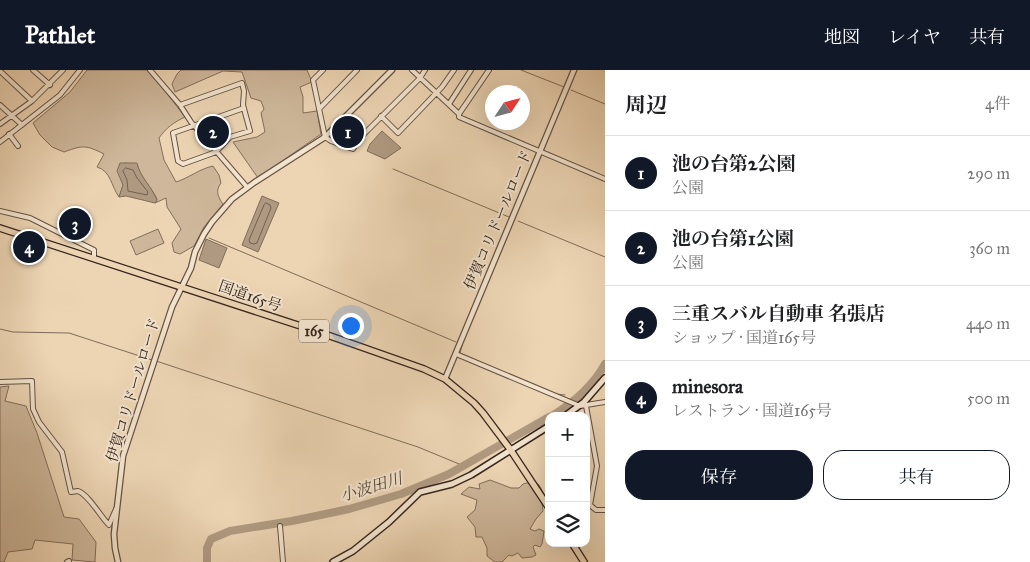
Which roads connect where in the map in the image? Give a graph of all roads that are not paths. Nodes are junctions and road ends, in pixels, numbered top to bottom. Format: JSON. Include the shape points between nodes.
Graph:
{"nodes":[{"id":1,"x":34,"y":70,"type":"edge"},
{"id":2,"x":63,"y":70,"type":"edge"},
{"id":3,"x":80,"y":70,"type":"edge"},
{"id":4,"x":150,"y":70,"type":"edge"},
{"id":5,"x":323,"y":70,"type":"edge"},
{"id":6,"x":357,"y":70,"type":"edge"},
{"id":7,"x":392,"y":70,"type":"edge"},
{"id":8,"x":412,"y":70,"type":"edge"},
{"id":9,"x":425,"y":70,"type":"edge"},
{"id":10,"x":454,"y":70,"type":"edge"},
{"id":11,"x":471,"y":70,"type":"edge"},
{"id":12,"x":489,"y":70,"type":"edge"},
{"id":13,"x":574,"y":70,"type":"edge"},
{"id":14,"x":0,"y":72,"type":"edge"},
{"id":15,"x":420,"y":78,"type":"junction"},
{"id":16,"x":50,"y":85,"type":"junction"},
{"id":17,"x":437,"y":93,"type":"junction"},
{"id":18,"x":32,"y":101,"type":"junction"},
{"id":19,"x":0,"y":104,"type":"edge"},
{"id":20,"x":180,"y":104,"type":"junction"},
{"id":21,"x":449,"y":104,"type":"junction"},
{"id":22,"x":244,"y":108,"type":"junction"},
{"id":23,"x":319,"y":109,"type":"junction"},
{"id":24,"x":459,"y":114,"type":"junction"},
{"id":25,"x":12,"y":116,"type":"junction"},
{"id":26,"x":381,"y":116,"type":"junction"},
{"id":27,"x":0,"y":124,"type":"edge"},
{"id":28,"x":22,"y":125,"type":"junction"},
{"id":29,"x":193,"y":125,"type":"junction"},
{"id":30,"x":9,"y":134,"type":"junction"},
{"id":31,"x":325,"y":137,"type":"junction"},
{"id":32,"x":0,"y":142,"type":"edge"},
{"id":33,"x":18,"y":146,"type":"dead end"},
{"id":34,"x":216,"y":152,"type":"junction"},
{"id":35,"x":540,"y":152,"type":"junction"},
{"id":36,"x":605,"y":179,"type":"edge"},
{"id":37,"x":246,"y":187,"type":"junction"},
{"id":38,"x":0,"y":210,"type":"edge"},
{"id":39,"x":0,"y":228,"type":"edge"},
{"id":40,"x":94,"y":258,"type":"junction"},
{"id":41,"x":182,"y":287,"type":"junction"},
{"id":42,"x":456,"y":354,"type":"junction"},
{"id":43,"x":605,"y":378,"type":"edge"},
{"id":44,"x":445,"y":379,"type":"junction"},
{"id":45,"x":0,"y":382,"type":"edge"},
{"id":46,"x":605,"y":402,"type":"edge"},
{"id":47,"x":577,"y":405,"type":"junction"},
{"id":48,"x":586,"y":406,"type":"junction"},
{"id":49,"x":569,"y":412,"type":"edge"},
{"id":50,"x":545,"y":428,"type":"edge"},
{"id":51,"x":509,"y":448,"type":"junction"},
{"id":52,"x":545,"y":502,"type":"edge"},
{"id":53,"x":117,"y":507,"type":"junction"},
{"id":54,"x":605,"y":510,"type":"edge"},
{"id":55,"x":280,"y":526,"type":"dead end"},
{"id":56,"x":575,"y":547,"type":"edge"},
{"id":57,"x":118,"y":562,"type":"edge"},
{"id":58,"x":283,"y":562,"type":"edge"},
{"id":59,"x":333,"y":562,"type":"edge"},
{"id":60,"x":584,"y":562,"type":"edge"}],
"edges":[{"from":1,"to":16,"type":"street"},
{"from":2,"to":16,"type":"street"},
{"from":3,"to":28,"type":"street","via":[[60,95]]},
{"from":4,"to":20,"type":"street"},
{"from":5,"to":23,"type":"street","via":[[313,80]]},
{"from":6,"to":23,"type":"street"},
{"from":7,"to":31,"type":"street","name":"伊賀コリドールロード"},
{"from":8,"to":15,"type":"street"},
{"from":9,"to":15,"type":"street"},
{"from":10,"to":17,"type":"street"},
{"from":11,"to":21,"type":"street"},
{"from":12,"to":24,"type":"street"},
{"from":13,"to":35,"type":"street","name":"伊賀コリドールロード"},
{"from":14,"to":18,"type":"street"},
{"from":15,"to":17,"type":"street"},
{"from":15,"to":26,"type":"street"},
{"from":16,"to":18,"type":"street"},
{"from":17,"to":21,"type":"street"},
{"from":17,"to":26,"type":"street","via":[[398,134]]},
{"from":18,"to":25,"type":"street"},
{"from":19,"to":25,"type":"street"},
{"from":20,"to":22,"type":"street","via":[[242,83]]},
{"from":20,"to":29,"type":"street"},
{"from":21,"to":24,"type":"street"},
{"from":22,"to":29,"type":"street"},
{"from":22,"to":34,"type":"street","via":[[250,131],[230,138]]},
{"from":23,"to":31,"type":"street"},
{"from":24,"to":35,"type":"street"},
{"from":25,"to":27,"type":"street"},
{"from":25,"to":28,"type":"street"},
{"from":26,"to":31,"type":"street","via":[[354,149]]},
{"from":28,"to":30,"type":"street"},
{"from":29,"to":34,"type":"street"},
{"from":29,"to":34,"type":"street","via":[[173,133],[178,161],[183,164]]},
{"from":30,"to":32,"type":"street"},
{"from":30,"to":33,"type":"street"},
{"from":31,"to":37,"type":"street","name":"伊賀コリドールロード"},
{"from":34,"to":37,"type":"street"},
{"from":35,"to":36,"type":"street"},
{"from":35,"to":42,"type":"street","name":"伊賀コリドールロード"},
{"from":37,"to":41,"type":"street","name":"伊賀コリドールロード","via":[[207,228]]},
{"from":38,"to":40,"type":"street","via":[[30,218],[84,244],[94,250]]},
{"from":39,"to":40,"type":"highway","name":"国道165号","number":"165"},
{"from":40,"to":41,"type":"highway","name":"国道165号","number":"165"},
{"from":41,"to":44,"type":"highway","name":"国道165号","number":"165","via":[[424,369]]},
{"from":41,"to":53,"type":"street","name":"伊賀コリドールロード","via":[[172,307],[123,456]]},
{"from":42,"to":44,"type":"street","name":"伊賀コリドールロード"},
{"from":42,"to":47,"type":"street"},
{"from":43,"to":47,"type":"main road"},
{"from":44,"to":51,"type":"highway","name":"国道165号","number":"165","via":[[474,403]]},
{"from":45,"to":53,"type":"street","via":[[32,381],[33,409],[62,452],[71,492],[80,491],[109,525]]},
{"from":46,"to":48,"type":"street"},
{"from":47,"to":48,"type":"street"},
{"from":47,"to":49,"type":"main road"},
{"from":48,"to":54,"type":"street","via":[[597,466],[590,505],[596,510]]},
{"from":50,"to":51,"type":"main road"},
{"from":51,"to":52,"type":"highway","name":"国道165号","number":"165"},
{"from":51,"to":59,"type":"main road","via":[[471,475],[452,484],[420,492],[353,551]]},
{"from":53,"to":57,"type":"street","name":"伊賀コリドールロード","via":[[114,542]]},
{"from":55,"to":58,"type":"street"},
{"from":56,"to":60,"type":"highway"}]}
